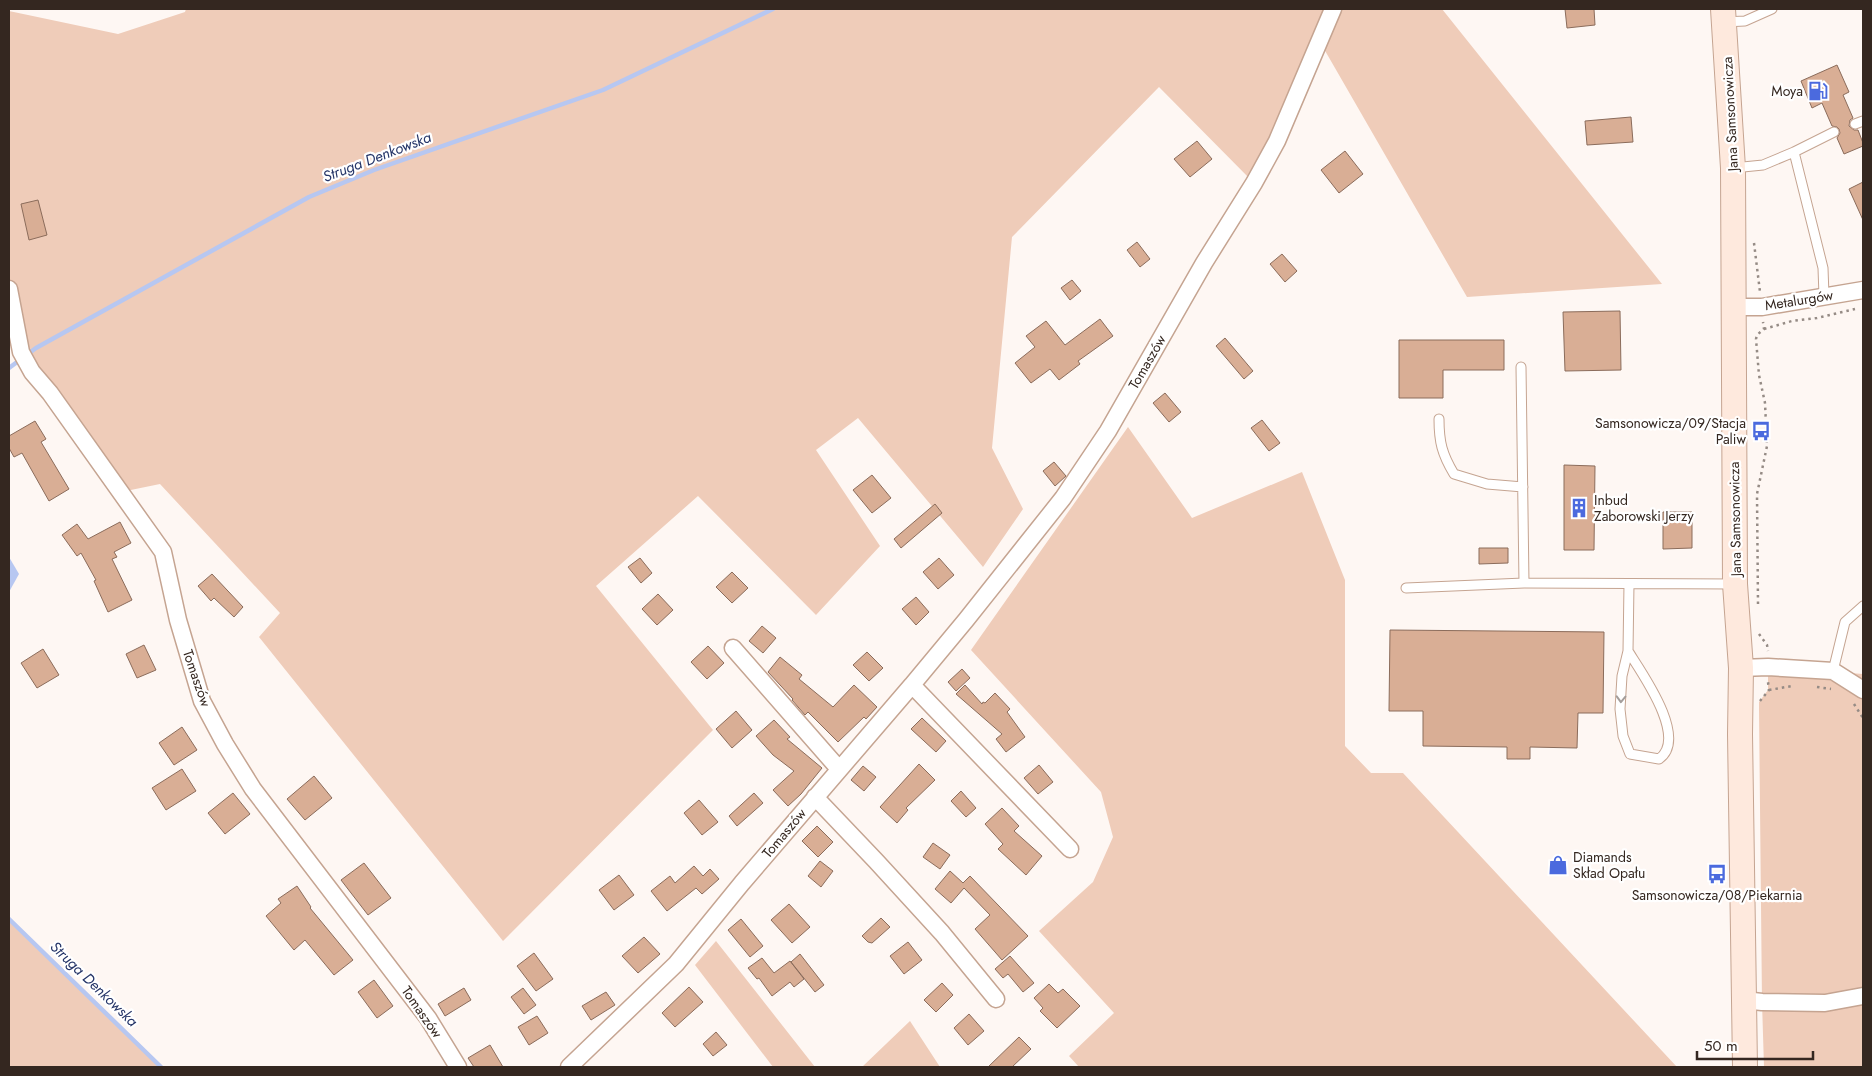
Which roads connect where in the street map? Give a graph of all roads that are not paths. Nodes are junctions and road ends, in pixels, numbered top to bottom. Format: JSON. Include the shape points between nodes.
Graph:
{"nodes":[{"id":1,"x":1333,"y":9,"type":"edge"},
{"id":2,"x":1772,"y":9,"type":"edge"},
{"id":3,"x":1723,"y":15,"type":"edge"},
{"id":4,"x":1834,"y":132,"type":"dead end"},
{"id":5,"x":1794,"y":152,"type":"junction"},
{"id":6,"x":1733,"y":168,"type":"junction"},
{"id":7,"x":9,"y":289,"type":"edge"},
{"id":8,"x":1863,"y":290,"type":"edge"},
{"id":9,"x":1824,"y":296,"type":"junction"},
{"id":10,"x":1735,"y":307,"type":"junction"},
{"id":11,"x":1521,"y":367,"type":"dead end"},
{"id":12,"x":1439,"y":419,"type":"dead end"},
{"id":13,"x":1523,"y":487,"type":"junction"},
{"id":14,"x":1524,"y":583,"type":"junction"},
{"id":15,"x":1629,"y":584,"type":"junction"},
{"id":16,"x":1735,"y":584,"type":"junction"},
{"id":17,"x":1406,"y":588,"type":"dead end"},
{"id":18,"x":1863,"y":606,"type":"edge"},
{"id":19,"x":733,"y":648,"type":"dead end"},
{"id":20,"x":1628,"y":651,"type":"junction"},
{"id":21,"x":1741,"y":668,"type":"junction"},
{"id":22,"x":1833,"y":670,"type":"junction"},
{"id":23,"x":912,"y":684,"type":"junction"},
{"id":24,"x":1857,"y":695,"type":"edge"},
{"id":25,"x":839,"y":769,"type":"junction"},
{"id":26,"x":814,"y":797,"type":"junction"},
{"id":27,"x":1070,"y":849,"type":"dead end"},
{"id":28,"x":1863,"y":996,"type":"edge"},
{"id":29,"x":996,"y":999,"type":"dead end"},
{"id":30,"x":1744,"y":1000,"type":"junction"},
{"id":31,"x":458,"y":1067,"type":"edge"},
{"id":32,"x":569,"y":1067,"type":"edge"},
{"id":33,"x":1745,"y":1067,"type":"edge"}],
"edges":[{"from":1,"to":23,"type":"street","name":"Tomaszów","via":[[1277,141],[1108,431],[1063,498]]},
{"from":2,"to":3,"type":"lane","via":[[1745,21]]},
{"from":3,"to":6,"type":"main road","name":"Jana Samsonowicza"},
{"from":4,"to":5,"type":"lane"},
{"from":5,"to":6,"type":"lane","via":[[1763,165]]},
{"from":5,"to":9,"type":"lane","via":[[1823,268]]},
{"from":6,"to":10,"type":"main road","name":"Jana Samsonowicza"},
{"from":7,"to":31,"type":"street","name":"Tomaszów","via":[[21,352],[32,372],[163,552],[178,620],[202,701],[225,744],[253,789],[428,1018]]},
{"from":8,"to":9,"type":"street","name":"Metalurgów"},
{"from":9,"to":10,"type":"street","name":"Metalurgów","via":[[1762,307]]},
{"from":10,"to":16,"type":"main road","name":"Jana Samsonowicza"},
{"from":11,"to":13,"type":"lane"},
{"from":12,"to":13,"type":"lane","via":[[1444,456],[1454,474],[1486,484]]},
{"from":13,"to":14,"type":"lane"},
{"from":14,"to":15,"type":"lane"},
{"from":14,"to":17,"type":"lane"},
{"from":15,"to":16,"type":"lane"},
{"from":15,"to":20,"type":"lane"},
{"from":16,"to":21,"type":"main road","name":"Jana Samsonowicza"},
{"from":18,"to":22,"type":"lane","via":[[1845,622]]},
{"from":19,"to":25,"type":"street"},
{"from":20,"to":20,"type":"lane","one_way":true,"via":[[1622,676],[1620,710],[1626,748],[1630,754],[1658,759],[1663,756],[1668,742],[1664,714]]},
{"from":21,"to":22,"type":"street"},
{"from":21,"to":30,"type":"main road","name":"Jana Samsonowicza"},
{"from":22,"to":24,"type":"street"},
{"from":23,"to":25,"type":"street","name":"Tomaszów"},
{"from":23,"to":27,"type":"street"},
{"from":25,"to":26,"type":"street","name":"Tomaszów"},
{"from":26,"to":29,"type":"street","name":"Tomaszów","via":[[942,933]]},
{"from":26,"to":32,"type":"street","name":"Tomaszów","via":[[676,964]]},
{"from":28,"to":30,"type":"street","via":[[1825,1003]]},
{"from":30,"to":33,"type":"main road","name":"Jana Samsonowicza"}]}
